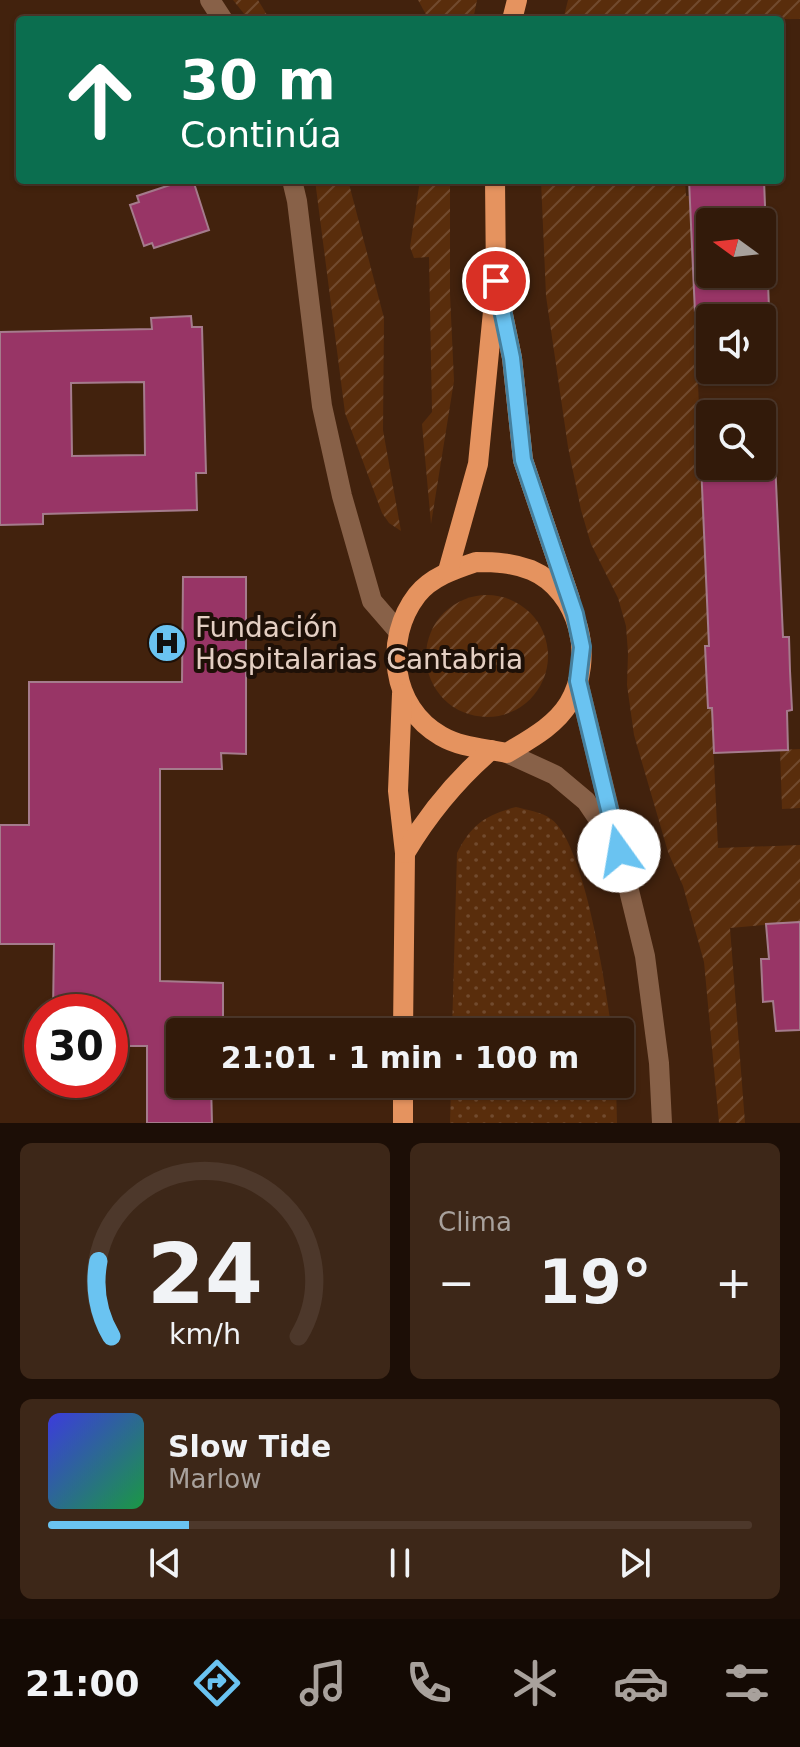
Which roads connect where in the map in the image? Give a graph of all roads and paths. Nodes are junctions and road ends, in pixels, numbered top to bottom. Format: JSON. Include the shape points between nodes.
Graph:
{"nodes":[{"id":1,"x":293,"y":184,"type":"edge"},
{"id":2,"x":495,"y":184,"type":"edge"},
{"id":3,"x":496,"y":281,"type":"junction"},
{"id":4,"x":448,"y":571,"type":"junction"},
{"id":5,"x":575,"y":614,"type":"junction"},
{"id":6,"x":398,"y":631,"type":"junction"},
{"id":7,"x":578,"y":681,"type":"junction"},
{"id":8,"x":402,"y":694,"type":"junction"},
{"id":9,"x":499,"y":751,"type":"junction"},
{"id":10,"x":619,"y":851,"type":"junction"},
{"id":11,"x":405,"y":853,"type":"junction"},
{"id":12,"x":403,"y":1018,"type":"edge"},
{"id":13,"x":403,"y":1098,"type":"edge"},
{"id":14,"x":403,"y":1123,"type":"edge"},
{"id":15,"x":662,"y":1123,"type":"edge"}],
"edges":[{"from":1,"to":6,"type":"street","via":[[322,406],[342,496],[372,601]]},
{"from":2,"to":3,"type":"main road"},
{"from":3,"to":4,"type":"main road","via":[[478,464]]},
{"from":3,"to":5,"type":"main road","via":[[512,358],[523,460]]},
{"from":4,"to":5,"type":"main road","via":[[476,562],[506,562],[534,571]]},
{"from":4,"to":6,"type":"main road","via":[[418,594]]},
{"from":5,"to":7,"type":"main road","via":[[582,647]]},
{"from":6,"to":8,"type":"main road","via":[[395,661]]},
{"from":7,"to":9,"type":"main road","via":[[555,721]]},
{"from":7,"to":10,"type":"street"},
{"from":8,"to":9,"type":"main road","via":[[439,735],[464,747]]},
{"from":8,"to":11,"type":"main road","via":[[398,791]]},
{"from":9,"to":10,"type":"street","via":[[555,775],[586,801]]},
{"from":9,"to":11,"type":"main road","via":[[463,774]]},
{"from":10,"to":15,"type":"street","via":[[645,956]]},
{"from":11,"to":12,"type":"main road"},
{"from":13,"to":14,"type":"main road"}]}
